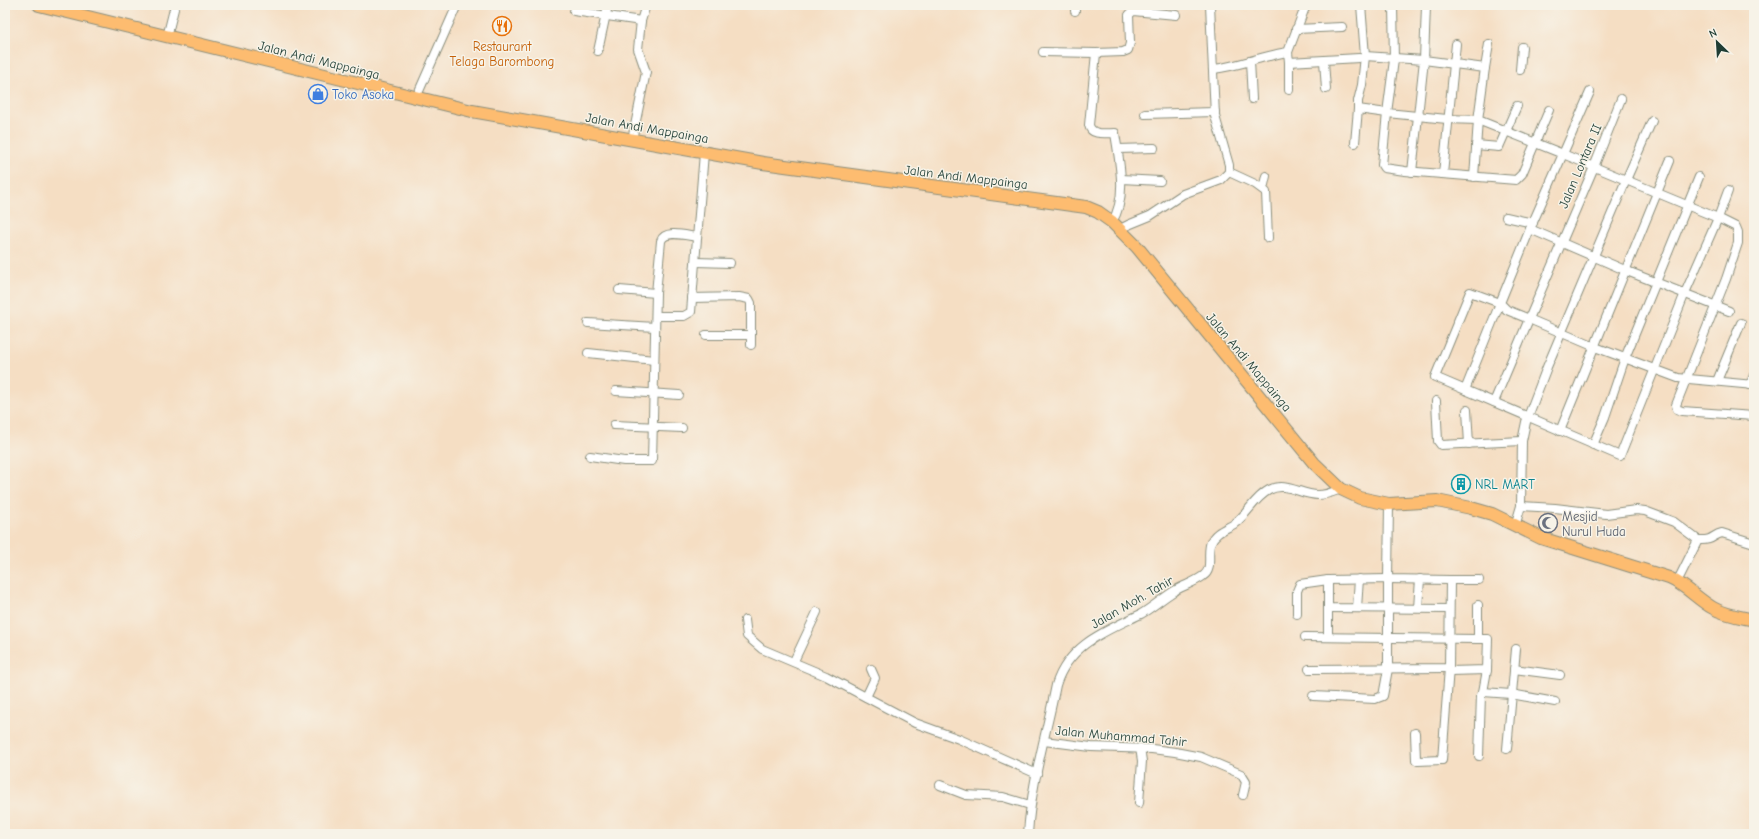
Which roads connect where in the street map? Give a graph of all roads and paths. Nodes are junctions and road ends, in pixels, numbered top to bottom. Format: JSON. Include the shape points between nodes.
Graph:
{"nodes":[{"id":1,"x":39,"y":5,"type":"edge"},
{"id":2,"x":175,"y":5,"type":"edge"},
{"id":3,"x":457,"y":5,"type":"edge"},
{"id":4,"x":608,"y":5,"type":"edge"},
{"id":5,"x":646,"y":5,"type":"edge"},
{"id":6,"x":1210,"y":5,"type":"edge"},
{"id":7,"x":1306,"y":5,"type":"edge"},
{"id":8,"x":1361,"y":5,"type":"edge"},
{"id":9,"x":1393,"y":5,"type":"edge"},
{"id":10,"x":1426,"y":6,"type":"dead end"},
{"id":11,"x":574,"y":10,"type":"dead end"},
{"id":12,"x":1176,"y":15,"type":"dead end"},
{"id":13,"x":605,"y":16,"type":"junction"},
{"id":14,"x":641,"y":21,"type":"junction"},
{"id":15,"x":1342,"y":27,"type":"dead end"},
{"id":16,"x":1296,"y":29,"type":"junction"},
{"id":17,"x":167,"y":37,"type":"junction"},
{"id":18,"x":1456,"y":44,"type":"dead end"},
{"id":19,"x":1489,"y":44,"type":"dead end"},
{"id":20,"x":1522,"y":47,"type":"dead end"},
{"id":21,"x":598,"y":51,"type":"dead end"},
{"id":22,"x":1043,"y":52,"type":"dead end"},
{"id":23,"x":1288,"y":52,"type":"junction"},
{"id":24,"x":1096,"y":53,"type":"junction"},
{"id":25,"x":1362,"y":57,"type":"junction"},
{"id":26,"x":1394,"y":60,"type":"junction"},
{"id":27,"x":1424,"y":60,"type":"junction"},
{"id":28,"x":1250,"y":61,"type":"junction"},
{"id":29,"x":1324,"y":61,"type":"junction"},
{"id":30,"x":1289,"y":62,"type":"junction"},
{"id":31,"x":1454,"y":64,"type":"junction"},
{"id":32,"x":1485,"y":68,"type":"junction"},
{"id":33,"x":1214,"y":70,"type":"junction"},
{"id":34,"x":1520,"y":70,"type":"dead end"},
{"id":35,"x":1326,"y":89,"type":"dead end"},
{"id":36,"x":1289,"y":90,"type":"dead end"},
{"id":37,"x":1590,"y":92,"type":"dead end"},
{"id":38,"x":416,"y":98,"type":"junction"},
{"id":39,"x":1252,"y":98,"type":"dead end"},
{"id":40,"x":1621,"y":99,"type":"dead end"},
{"id":41,"x":1517,"y":106,"type":"dead end"},
{"id":42,"x":1358,"y":109,"type":"junction"},
{"id":43,"x":1549,"y":110,"type":"dead end"},
{"id":44,"x":1215,"y":112,"type":"junction"},
{"id":45,"x":1387,"y":113,"type":"junction"},
{"id":46,"x":1145,"y":114,"type":"dead end"},
{"id":47,"x":1418,"y":116,"type":"junction"},
{"id":48,"x":1447,"y":119,"type":"junction"},
{"id":49,"x":1478,"y":120,"type":"junction"},
{"id":50,"x":1652,"y":121,"type":"dead end"},
{"id":51,"x":1507,"y":131,"type":"junction"},
{"id":52,"x":632,"y":140,"type":"junction"},
{"id":53,"x":1355,"y":143,"type":"dead end"},
{"id":54,"x":1535,"y":143,"type":"junction"},
{"id":55,"x":1476,"y":145,"type":"junction"},
{"id":56,"x":1118,"y":148,"type":"junction"},
{"id":57,"x":1154,"y":148,"type":"dead end"},
{"id":58,"x":704,"y":153,"type":"junction"},
{"id":59,"x":1563,"y":154,"type":"junction"},
{"id":60,"x":1670,"y":161,"type":"dead end"},
{"id":61,"x":1594,"y":167,"type":"junction"},
{"id":62,"x":1229,"y":172,"type":"junction"},
{"id":63,"x":1412,"y":172,"type":"junction"},
{"id":64,"x":1443,"y":174,"type":"junction"},
{"id":65,"x":1266,"y":176,"type":"dead end"},
{"id":66,"x":1474,"y":177,"type":"junction"},
{"id":67,"x":1699,"y":177,"type":"dead end"},
{"id":68,"x":1121,"y":179,"type":"junction"},
{"id":69,"x":1626,"y":180,"type":"junction"},
{"id":70,"x":1160,"y":181,"type":"dead end"},
{"id":71,"x":1263,"y":189,"type":"junction"},
{"id":72,"x":1728,"y":191,"type":"dead end"},
{"id":73,"x":1658,"y":192,"type":"junction"},
{"id":74,"x":1688,"y":204,"type":"junction"},
{"id":75,"x":1506,"y":218,"type":"dead end"},
{"id":76,"x":1718,"y":218,"type":"junction"},
{"id":77,"x":1116,"y":226,"type":"junction"},
{"id":78,"x":1532,"y":226,"type":"junction"},
{"id":79,"x":697,"y":237,"type":"junction"},
{"id":80,"x":1268,"y":238,"type":"dead end"},
{"id":81,"x":1561,"y":242,"type":"junction"},
{"id":82,"x":1595,"y":256,"type":"junction"},
{"id":83,"x":696,"y":262,"type":"junction"},
{"id":84,"x":730,"y":264,"type":"dead end"},
{"id":85,"x":1626,"y":271,"type":"junction"},
{"id":86,"x":1656,"y":282,"type":"junction"},
{"id":87,"x":619,"y":290,"type":"dead end"},
{"id":88,"x":656,"y":293,"type":"junction"},
{"id":89,"x":1685,"y":293,"type":"junction"},
{"id":90,"x":692,"y":298,"type":"junction"},
{"id":91,"x":1500,"y":303,"type":"junction"},
{"id":92,"x":1716,"y":305,"type":"junction"},
{"id":93,"x":1729,"y":310,"type":"dead end"},
{"id":94,"x":656,"y":316,"type":"junction"},
{"id":95,"x":1529,"y":319,"type":"junction"},
{"id":96,"x":588,"y":323,"type":"dead end"},
{"id":97,"x":1741,"y":323,"type":"dead end"},
{"id":98,"x":655,"y":326,"type":"junction"},
{"id":99,"x":1562,"y":333,"type":"junction"},
{"id":100,"x":706,"y":335,"type":"dead end"},
{"id":101,"x":751,"y":335,"type":"junction"},
{"id":102,"x":751,"y":345,"type":"dead end"},
{"id":103,"x":1595,"y":347,"type":"junction"},
{"id":104,"x":588,"y":353,"type":"dead end"},
{"id":105,"x":1624,"y":358,"type":"junction"},
{"id":106,"x":654,"y":360,"type":"junction"},
{"id":107,"x":1654,"y":370,"type":"junction"},
{"id":108,"x":1754,"y":375,"type":"edge"},
{"id":109,"x":1685,"y":379,"type":"junction"},
{"id":110,"x":1717,"y":381,"type":"junction"},
{"id":111,"x":1752,"y":385,"type":"edge"},
{"id":112,"x":1465,"y":390,"type":"junction"},
{"id":113,"x":616,"y":391,"type":"dead end"},
{"id":114,"x":653,"y":394,"type":"junction"},
{"id":115,"x":679,"y":395,"type":"dead end"},
{"id":116,"x":1436,"y":401,"type":"dead end"},
{"id":117,"x":1494,"y":402,"type":"junction"},
{"id":118,"x":1467,"y":410,"type":"dead end"},
{"id":119,"x":1754,"y":416,"type":"edge"},
{"id":120,"x":1528,"y":417,"type":"junction"},
{"id":121,"x":614,"y":425,"type":"dead end"},
{"id":122,"x":653,"y":427,"type":"junction"},
{"id":123,"x":682,"y":428,"type":"dead end"},
{"id":124,"x":1560,"y":431,"type":"junction"},
{"id":125,"x":1522,"y":442,"type":"junction"},
{"id":126,"x":1468,"y":444,"type":"junction"},
{"id":127,"x":1593,"y":445,"type":"junction"},
{"id":128,"x":590,"y":456,"type":"dead end"},
{"id":129,"x":1341,"y":489,"type":"junction"},
{"id":130,"x":1389,"y":504,"type":"junction"},
{"id":131,"x":1521,"y":506,"type":"junction"},
{"id":132,"x":1515,"y":526,"type":"junction"},
{"id":133,"x":1698,"y":540,"type":"junction"},
{"id":134,"x":1754,"y":544,"type":"edge"},
{"id":135,"x":1388,"y":579,"type":"junction"},
{"id":136,"x":1420,"y":579,"type":"junction"},
{"id":137,"x":1328,"y":580,"type":"junction"},
{"id":138,"x":1359,"y":580,"type":"junction"},
{"id":139,"x":1450,"y":580,"type":"junction"},
{"id":140,"x":1480,"y":580,"type":"dead end"},
{"id":141,"x":1677,"y":582,"type":"junction"},
{"id":142,"x":1478,"y":606,"type":"dead end"},
{"id":143,"x":1389,"y":607,"type":"junction"},
{"id":144,"x":1328,"y":608,"type":"junction"},
{"id":145,"x":1357,"y":608,"type":"junction"},
{"id":146,"x":1418,"y":608,"type":"junction"},
{"id":147,"x":1449,"y":609,"type":"junction"},
{"id":148,"x":817,"y":612,"type":"dead end"},
{"id":149,"x":1297,"y":614,"type":"dead end"},
{"id":150,"x":745,"y":620,"type":"dead end"},
{"id":151,"x":1754,"y":620,"type":"edge"},
{"id":152,"x":1306,"y":637,"type":"dead end"},
{"id":153,"x":1328,"y":638,"type":"junction"},
{"id":154,"x":1388,"y":638,"type":"junction"},
{"id":155,"x":1449,"y":638,"type":"junction"},
{"id":156,"x":1478,"y":639,"type":"junction"},
{"id":157,"x":1516,"y":649,"type":"dead end"},
{"id":158,"x":794,"y":662,"type":"junction"},
{"id":159,"x":871,"y":668,"type":"dead end"},
{"id":160,"x":1388,"y":669,"type":"junction"},
{"id":161,"x":1514,"y":669,"type":"junction"},
{"id":162,"x":1309,"y":670,"type":"dead end"},
{"id":163,"x":1449,"y":670,"type":"junction"},
{"id":164,"x":1487,"y":670,"type":"junction"},
{"id":165,"x":1560,"y":675,"type":"dead end"},
{"id":166,"x":1484,"y":692,"type":"junction"},
{"id":167,"x":1511,"y":694,"type":"junction"},
{"id":168,"x":866,"y":696,"type":"junction"},
{"id":169,"x":1313,"y":696,"type":"dead end"},
{"id":170,"x":1555,"y":702,"type":"dead end"},
{"id":171,"x":1415,"y":733,"type":"dead end"},
{"id":172,"x":1044,"y":741,"type":"junction"},
{"id":173,"x":1140,"y":748,"type":"junction"},
{"id":174,"x":1507,"y":749,"type":"dead end"},
{"id":175,"x":1479,"y":756,"type":"dead end"},
{"id":176,"x":1037,"y":774,"type":"junction"},
{"id":177,"x":940,"y":785,"type":"dead end"},
{"id":178,"x":1243,"y":795,"type":"dead end"},
{"id":179,"x":1139,"y":803,"type":"dead end"},
{"id":180,"x":1030,"y":805,"type":"junction"},
{"id":181,"x":1028,"y":834,"type":"edge"}],
"edges":[{"from":1,"to":17,"type":"main road","name":"Jalan Andi Mappainga"},
{"from":2,"to":17,"type":"street"},
{"from":3,"to":38,"type":"street"},
{"from":4,"to":13,"type":"street"},
{"from":5,"to":14,"type":"street"},
{"from":6,"to":33,"type":"street"},
{"from":7,"to":16,"type":"street"},
{"from":8,"to":25,"type":"street"},
{"from":9,"to":26,"type":"street"},
{"from":10,"to":27,"type":"street"},
{"from":11,"to":13,"type":"street"},
{"from":12,"to":24,"type":"street","via":[[1133,12],[1129,15],[1128,50]]},
{"from":13,"to":14,"type":"street"},
{"from":13,"to":21,"type":"street"},
{"from":14,"to":52,"type":"street","via":[[638,49],[646,72]]},
{"from":15,"to":16,"type":"street"},
{"from":16,"to":23,"type":"street"},
{"from":17,"to":38,"type":"main road","name":"Jalan Andi Mappainga"},
{"from":18,"to":31,"type":"street"},
{"from":19,"to":32,"type":"street"},
{"from":20,"to":34,"type":"street"},
{"from":22,"to":24,"type":"street"},
{"from":23,"to":28,"type":"street"},
{"from":23,"to":30,"type":"street"},
{"from":24,"to":56,"type":"street","via":[[1089,127],[1094,132],[1115,133]]},
{"from":25,"to":26,"type":"street"},
{"from":25,"to":29,"type":"street"},
{"from":25,"to":42,"type":"street","via":[[1362,84]]},
{"from":26,"to":27,"type":"street"},
{"from":26,"to":45,"type":"street"},
{"from":27,"to":31,"type":"street"},
{"from":27,"to":47,"type":"street"},
{"from":28,"to":33,"type":"street"},
{"from":28,"to":39,"type":"street"},
{"from":29,"to":30,"type":"street"},
{"from":29,"to":35,"type":"street"},
{"from":30,"to":36,"type":"street"},
{"from":31,"to":32,"type":"street"},
{"from":31,"to":48,"type":"street"},
{"from":32,"to":49,"type":"street"},
{"from":33,"to":44,"type":"street"},
{"from":37,"to":59,"type":"street"},
{"from":38,"to":52,"type":"main road","name":"Jalan Andi Mappainga","via":[[472,111]]},
{"from":40,"to":61,"type":"street","name":"Jalan Lontara II"},
{"from":41,"to":51,"type":"street"},
{"from":42,"to":45,"type":"street"},
{"from":42,"to":53,"type":"street"},
{"from":43,"to":54,"type":"street"},
{"from":44,"to":46,"type":"street"},
{"from":44,"to":62,"type":"street"},
{"from":45,"to":47,"type":"street"},
{"from":45,"to":63,"type":"street","via":[[1382,167]]},
{"from":47,"to":48,"type":"street"},
{"from":47,"to":63,"type":"street"},
{"from":48,"to":49,"type":"street"},
{"from":48,"to":64,"type":"street"},
{"from":49,"to":51,"type":"street"},
{"from":49,"to":55,"type":"street"},
{"from":50,"to":69,"type":"street"},
{"from":51,"to":54,"type":"street"},
{"from":51,"to":55,"type":"street","via":[[1499,147]]},
{"from":52,"to":58,"type":"main road","name":"Jalan Andi Mappainga"},
{"from":54,"to":59,"type":"street"},
{"from":54,"to":66,"type":"street","via":[[1522,174],[1516,180]]},
{"from":55,"to":66,"type":"street"},
{"from":56,"to":57,"type":"street"},
{"from":56,"to":68,"type":"street"},
{"from":58,"to":77,"type":"main road","name":"Jalan Andi Mappainga","via":[[856,177],[1074,205],[1092,209]]},
{"from":58,"to":79,"type":"street"},
{"from":59,"to":61,"type":"street"},
{"from":59,"to":78,"type":"street"},
{"from":60,"to":73,"type":"street"},
{"from":61,"to":69,"type":"street"},
{"from":61,"to":81,"type":"street","name":"Jalan Lontara II"},
{"from":62,"to":71,"type":"street"},
{"from":62,"to":77,"type":"street","via":[[1221,180],[1178,196],[1152,215]]},
{"from":63,"to":64,"type":"street"},
{"from":64,"to":66,"type":"street"},
{"from":65,"to":71,"type":"street"},
{"from":67,"to":74,"type":"street"},
{"from":68,"to":70,"type":"street"},
{"from":68,"to":77,"type":"street"},
{"from":69,"to":73,"type":"street"},
{"from":69,"to":82,"type":"street"},
{"from":71,"to":80,"type":"street","via":[[1267,194]]},
{"from":72,"to":76,"type":"street"},
{"from":73,"to":74,"type":"street"},
{"from":73,"to":85,"type":"street"},
{"from":74,"to":76,"type":"street"},
{"from":74,"to":86,"type":"street"},
{"from":75,"to":78,"type":"street"},
{"from":76,"to":89,"type":"street"},
{"from":76,"to":92,"type":"street","via":[[1736,227],[1738,243]]},
{"from":77,"to":129,"type":"main road","name":"Jalan Andi Mappainga","via":[[1137,247],[1314,463]]},
{"from":78,"to":81,"type":"street"},
{"from":78,"to":91,"type":"street"},
{"from":79,"to":83,"type":"street"},
{"from":79,"to":88,"type":"street","via":[[667,234],[662,238]]},
{"from":81,"to":82,"type":"street"},
{"from":81,"to":95,"type":"street","name":"Jalan Lontara II"},
{"from":82,"to":85,"type":"street"},
{"from":82,"to":99,"type":"street"},
{"from":83,"to":84,"type":"street"},
{"from":83,"to":90,"type":"street"},
{"from":85,"to":86,"type":"street"},
{"from":85,"to":103,"type":"street"},
{"from":86,"to":89,"type":"street"},
{"from":86,"to":105,"type":"street"},
{"from":87,"to":88,"type":"street"},
{"from":88,"to":94,"type":"street"},
{"from":89,"to":92,"type":"street"},
{"from":89,"to":107,"type":"street"},
{"from":90,"to":94,"type":"street","via":[[689,315]]},
{"from":90,"to":101,"type":"street","via":[[749,299]]},
{"from":91,"to":95,"type":"street","via":[[1506,310]]},
{"from":91,"to":112,"type":"street"},
{"from":91,"to":112,"type":"street","via":[[1470,292],[1435,377]]},
{"from":92,"to":93,"type":"street"},
{"from":92,"to":109,"type":"street"},
{"from":94,"to":98,"type":"street"},
{"from":95,"to":99,"type":"street"},
{"from":95,"to":117,"type":"street","name":"Jalan Lontara II"},
{"from":96,"to":98,"type":"street"},
{"from":97,"to":110,"type":"street"},
{"from":98,"to":106,"type":"street"},
{"from":99,"to":103,"type":"street"},
{"from":99,"to":120,"type":"street"},
{"from":100,"to":101,"type":"street"},
{"from":101,"to":102,"type":"street"},
{"from":103,"to":105,"type":"street"},
{"from":103,"to":124,"type":"street"},
{"from":104,"to":106,"type":"street"},
{"from":105,"to":107,"type":"street"},
{"from":105,"to":127,"type":"street"},
{"from":106,"to":114,"type":"street"},
{"from":107,"to":109,"type":"street"},
{"from":107,"to":127,"type":"street","via":[[1620,456]]},
{"from":108,"to":111,"type":"street"},
{"from":109,"to":110,"type":"street"},
{"from":109,"to":119,"type":"street","via":[[1676,401],[1677,409]]},
{"from":110,"to":111,"type":"street"},
{"from":112,"to":117,"type":"street"},
{"from":113,"to":114,"type":"street"},
{"from":114,"to":115,"type":"street"},
{"from":114,"to":122,"type":"street"},
{"from":116,"to":126,"type":"street","via":[[1439,443]]},
{"from":117,"to":120,"type":"street"},
{"from":118,"to":126,"type":"street"},
{"from":120,"to":124,"type":"street"},
{"from":120,"to":125,"type":"street"},
{"from":121,"to":122,"type":"street"},
{"from":122,"to":123,"type":"street"},
{"from":122,"to":128,"type":"street","via":[[652,461],[624,461]]},
{"from":124,"to":127,"type":"street"},
{"from":125,"to":126,"type":"street"},
{"from":125,"to":131,"type":"street"},
{"from":129,"to":130,"type":"main road","name":"Jalan Andi Mappainga","via":[[1360,498]]},
{"from":129,"to":172,"type":"street","name":"Jalan Moh. Tahir","via":[[1325,495],[1280,486],[1270,490],[1259,497],[1241,518],[1215,536],[1209,549],[1209,567],[1205,574],[1141,614],[1106,630],[1076,652],[1060,672]]},
{"from":130,"to":132,"type":"main road","name":"Jalan Andi Mappainga","via":[[1448,502],[1492,514]]},
{"from":130,"to":135,"type":"street"},
{"from":131,"to":132,"type":"street"},
{"from":131,"to":133,"type":"street","via":[[1606,514],[1645,510],[1674,522]]},
{"from":132,"to":141,"type":"main road","name":"Jalan Andi Mappainga","via":[[1541,538]]},
{"from":133,"to":134,"type":"street","via":[[1708,540],[1722,534]]},
{"from":133,"to":141,"type":"street"},
{"from":135,"to":136,"type":"street"},
{"from":135,"to":138,"type":"street"},
{"from":135,"to":143,"type":"street"},
{"from":136,"to":139,"type":"street"},
{"from":136,"to":146,"type":"street"},
{"from":137,"to":138,"type":"street"},
{"from":137,"to":144,"type":"street"},
{"from":137,"to":149,"type":"street","via":[[1300,584],[1297,591]]},
{"from":138,"to":145,"type":"street"},
{"from":139,"to":140,"type":"street"},
{"from":139,"to":147,"type":"street"},
{"from":141,"to":151,"type":"main road","name":"Jalan Andi Mappainga","via":[[1712,608]]},
{"from":142,"to":156,"type":"street"},
{"from":143,"to":145,"type":"street"},
{"from":143,"to":146,"type":"street"},
{"from":143,"to":154,"type":"street"},
{"from":144,"to":145,"type":"street"},
{"from":144,"to":153,"type":"street"},
{"from":146,"to":147,"type":"street"},
{"from":147,"to":155,"type":"street"},
{"from":148,"to":158,"type":"street"},
{"from":150,"to":158,"type":"street","via":[[746,636],[754,644]]},
{"from":152,"to":153,"type":"street"},
{"from":153,"to":154,"type":"street"},
{"from":154,"to":155,"type":"street"},
{"from":154,"to":160,"type":"street"},
{"from":155,"to":156,"type":"street"},
{"from":155,"to":163,"type":"street"},
{"from":156,"to":164,"type":"street","via":[[1488,639]]},
{"from":157,"to":161,"type":"street"},
{"from":158,"to":168,"type":"street"},
{"from":159,"to":168,"type":"street","via":[[874,678]]},
{"from":160,"to":162,"type":"street"},
{"from":160,"to":163,"type":"street"},
{"from":160,"to":169,"type":"street","via":[[1385,693],[1380,698]]},
{"from":161,"to":165,"type":"street"},
{"from":161,"to":167,"type":"street"},
{"from":163,"to":164,"type":"street"},
{"from":163,"to":171,"type":"street","via":[[1442,760],[1416,760]]},
{"from":164,"to":166,"type":"street"},
{"from":166,"to":167,"type":"street"},
{"from":166,"to":175,"type":"street","via":[[1481,695]]},
{"from":167,"to":170,"type":"street"},
{"from":167,"to":174,"type":"street"},
{"from":168,"to":176,"type":"street","via":[[915,723],[959,739]]},
{"from":172,"to":173,"type":"street","name":"Jalan Muhammad Tahir","via":[[1091,747]]},
{"from":172,"to":176,"type":"street","name":"Jalan Moh. Tahir"},
{"from":173,"to":178,"type":"street","name":"Jalan Muhammad Tahir","via":[[1190,754],[1235,770],[1245,779]]},
{"from":173,"to":179,"type":"street","via":[[1142,761]]},
{"from":176,"to":180,"type":"street","name":"Jalan Moh. Tahir"},
{"from":177,"to":180,"type":"street","via":[[966,795],[1002,797]]},
{"from":180,"to":181,"type":"street","name":"Jalan Moh. Tahir"}]}
